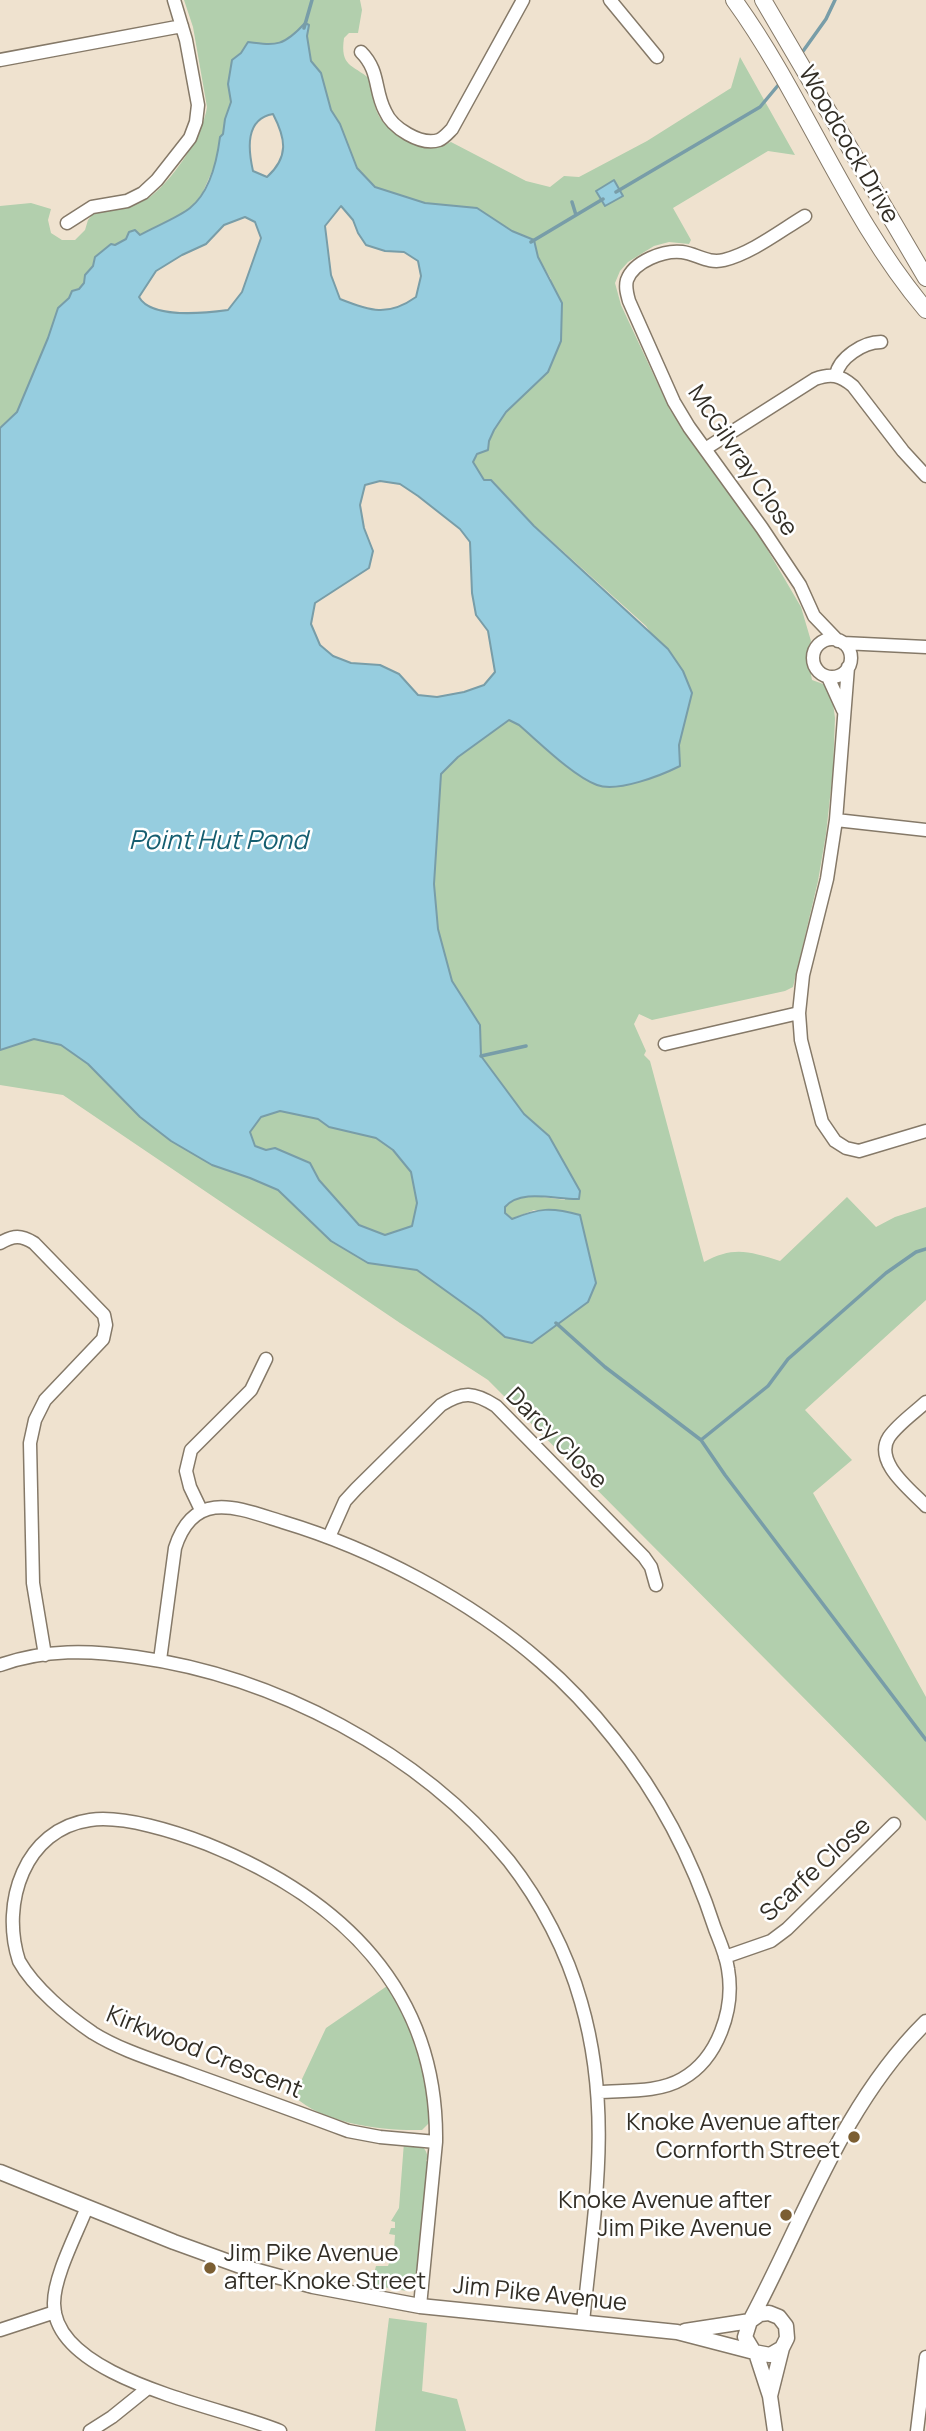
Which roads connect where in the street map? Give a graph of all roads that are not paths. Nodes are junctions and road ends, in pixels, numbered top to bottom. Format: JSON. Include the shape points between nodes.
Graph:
{"nodes":[{"id":1,"x":174,"y":0,"type":"edge"},
{"id":2,"x":523,"y":0,"type":"edge"},
{"id":3,"x":611,"y":0,"type":"edge"},
{"id":4,"x":734,"y":0,"type":"edge"},
{"id":5,"x":763,"y":0,"type":"edge"},
{"id":6,"x":183,"y":26,"type":"junction"},
{"id":7,"x":360,"y":52,"type":"dead end"},
{"id":8,"x":657,"y":57,"type":"dead end"},
{"id":9,"x":0,"y":60,"type":"edge"},
{"id":10,"x":805,"y":216,"type":"dead end"},
{"id":11,"x":67,"y":223,"type":"dead end"},
{"id":12,"x":922,"y":288,"type":"edge"},
{"id":13,"x":880,"y":342,"type":"dead end"},
{"id":14,"x":836,"y":375,"type":"junction"},
{"id":15,"x":705,"y":449,"type":"junction"},
{"id":16,"x":926,"y":476,"type":"edge"},
{"id":17,"x":814,"y":616,"type":"junction"},
{"id":18,"x":840,"y":642,"type":"junction"},
{"id":19,"x":881,"y":646,"type":"junction"},
{"id":20,"x":926,"y":647,"type":"edge"},
{"id":21,"x":815,"y":650,"type":"junction"},
{"id":22,"x":849,"y":665,"type":"junction"},
{"id":23,"x":828,"y":677,"type":"junction"},
{"id":24,"x":843,"y":710,"type":"junction"},
{"id":25,"x":836,"y":820,"type":"junction"},
{"id":26,"x":926,"y":830,"type":"edge"},
{"id":27,"x":799,"y":1013,"type":"junction"},
{"id":28,"x":665,"y":1044,"type":"dead end"},
{"id":29,"x":926,"y":1131,"type":"edge"},
{"id":30,"x":0,"y":1242,"type":"edge"},
{"id":31,"x":266,"y":1359,"type":"dead end"},
{"id":32,"x":926,"y":1402,"type":"edge"},
{"id":33,"x":926,"y":1506,"type":"edge"},
{"id":34,"x":201,"y":1510,"type":"junction"},
{"id":35,"x":329,"y":1537,"type":"junction"},
{"id":36,"x":656,"y":1585,"type":"dead end"},
{"id":37,"x":44,"y":1655,"type":"junction"},
{"id":38,"x":160,"y":1660,"type":"junction"},
{"id":39,"x":0,"y":1665,"type":"edge"},
{"id":40,"x":894,"y":1824,"type":"dead end"},
{"id":41,"x":725,"y":1957,"type":"junction"},
{"id":42,"x":926,"y":2022,"type":"edge"},
{"id":43,"x":599,"y":2092,"type":"junction"},
{"id":44,"x":436,"y":2142,"type":"junction"},
{"id":45,"x":0,"y":2172,"type":"edge"},
{"id":46,"x":87,"y":2207,"type":"junction"},
{"id":47,"x":779,"y":2267,"type":"junction"},
{"id":48,"x":420,"y":2306,"type":"junction"},
{"id":49,"x":55,"y":2312,"type":"junction"},
{"id":50,"x":779,"y":2317,"type":"junction"},
{"id":51,"x":751,"y":2320,"type":"junction"},
{"id":52,"x":583,"y":2322,"type":"junction"},
{"id":53,"x":0,"y":2330,"type":"edge"},
{"id":54,"x":677,"y":2332,"type":"junction"},
{"id":55,"x":782,"y":2348,"type":"junction"},
{"id":56,"x":755,"y":2352,"type":"junction"},
{"id":57,"x":926,"y":2357,"type":"edge"},
{"id":58,"x":148,"y":2389,"type":"junction"},
{"id":59,"x":770,"y":2396,"type":"junction"},
{"id":60,"x":275,"y":2430,"type":"edge"},
{"id":61,"x":90,"y":2431,"type":"edge"},
{"id":62,"x":775,"y":2431,"type":"edge"},
{"id":63,"x":917,"y":2431,"type":"edge"}],
"edges":[{"from":1,"to":6,"type":"street"},
{"from":2,"to":7,"type":"street","via":[[452,130],[441,139],[419,139],[388,118],[377,77]]},
{"from":3,"to":8,"type":"street"},
{"from":4,"to":12,"type":"main road","name":"Woodcock Drive","via":[[883,253]]},
{"from":5,"to":12,"type":"main road","name":"Woodcock Drive"},
{"from":6,"to":9,"type":"street"},
{"from":6,"to":11,"type":"street","via":[[198,104],[190,138],[143,193],[92,207]]},
{"from":10,"to":15,"type":"street","name":"McGilvray Close","via":[[736,257],[709,261],[683,252],[665,252],[633,270],[627,279],[629,301],[674,402]]},
{"from":13,"to":14,"type":"street","via":[[867,344],[842,360]]},
{"from":14,"to":15,"type":"street","via":[[815,379]]},
{"from":14,"to":16,"type":"street","via":[[853,386]]},
{"from":15,"to":17,"type":"street","name":"McGilvray Close","via":[[800,585]]},
{"from":17,"to":18,"type":"street","name":"McGilvray Close"},
{"from":17,"to":21,"type":"street","name":"McGilvray Close"},
{"from":18,"to":19,"type":"street"},
{"from":18,"to":21,"type":"street","via":[[822,642]]},
{"from":18,"to":22,"type":"street","via":[[849,651]]},
{"from":19,"to":20,"type":"street"},
{"from":19,"to":22,"type":"street"},
{"from":21,"to":23,"type":"street","via":[[814,665]]},
{"from":22,"to":23,"type":"street","via":[[837,676]]},
{"from":22,"to":24,"type":"street"},
{"from":23,"to":24,"type":"street"},
{"from":24,"to":25,"type":"street"},
{"from":25,"to":26,"type":"street"},
{"from":25,"to":27,"type":"street"},
{"from":27,"to":28,"type":"street"},
{"from":27,"to":29,"type":"street","via":[[801,1040],[822,1122],[835,1141],[859,1151]]},
{"from":30,"to":37,"type":"street","via":[[23,1236],[34,1243],[106,1322],[103,1339],[44,1400],[30,1443],[33,1583]]},
{"from":31,"to":34,"type":"street","via":[[251,1390],[191,1450],[186,1471]]},
{"from":32,"to":33,"type":"street","via":[[890,1435],[885,1451],[891,1468]]},
{"from":34,"to":35,"type":"street","via":[[234,1507]]},
{"from":34,"to":38,"type":"street","via":[[180,1531],[175,1548]]},
{"from":35,"to":36,"type":"street","name":"Darcy Close","via":[[345,1501],[356,1489],[441,1405],[468,1394],[482,1397],[505,1415],[645,1557]]},
{"from":35,"to":41,"type":"street","via":[[457,1602],[523,1647],[579,1699],[630,1760],[659,1805],[691,1866]]},
{"from":37,"to":38,"type":"street","via":[[98,1651]]},
{"from":37,"to":39,"type":"street"},
{"from":38,"to":43,"type":"street","via":[[240,1681],[318,1714],[440,1792],[478,1828],[521,1878],[556,1937],[581,2001]]},
{"from":40,"to":41,"type":"street","name":"Scarfe Close","via":[[787,1929],[771,1941]]},
{"from":41,"to":43,"type":"street","via":[[728,2006],[722,2030],[698,2067],[662,2087]]},
{"from":42,"to":47,"type":"street","via":[[855,2112],[827,2161]]},
{"from":43,"to":52,"type":"street","via":[[599,2155]]},
{"from":44,"to":44,"type":"street","name":"Kirkwood Crescent","via":[[348,2131],[137,2054],[93,2032],[44,1992],[20,1963],[11,1943],[10,1891],[26,1858],[64,1827],[111,1819],[166,1830],[231,1854],[313,1903],[364,1945],[396,1986],[413,2018],[433,2088]]},
{"from":44,"to":48,"type":"street","name":"Kirkwood Crescent"},
{"from":45,"to":46,"type":"street","name":"Jim Pike Avenue"},
{"from":46,"to":48,"type":"street","name":"Jim Pike Avenue","via":[[243,2267]]},
{"from":46,"to":49,"type":"street","via":[[56,2288]]},
{"from":47,"to":50,"type":"street","via":[[775,2304]]},
{"from":47,"to":51,"type":"street"},
{"from":48,"to":52,"type":"street","name":"Jim Pike Avenue"},
{"from":49,"to":53,"type":"street"},
{"from":49,"to":58,"type":"street","via":[[74,2346]]},
{"from":50,"to":51,"type":"street","via":[[765,2313]]},
{"from":50,"to":55,"type":"street","via":[[787,2332]]},
{"from":51,"to":54,"type":"street","name":"Jim Pike Avenue"},
{"from":51,"to":56,"type":"street","via":[[745,2337]]},
{"from":52,"to":54,"type":"street","name":"Jim Pike Avenue"},
{"from":54,"to":56,"type":"street","name":"Jim Pike Avenue"},
{"from":55,"to":56,"type":"street","via":[[770,2355]]},
{"from":55,"to":59,"type":"street"},
{"from":56,"to":59,"type":"street"},
{"from":57,"to":63,"type":"street"},
{"from":58,"to":60,"type":"street"},
{"from":58,"to":61,"type":"street"},
{"from":59,"to":62,"type":"street"}]}
